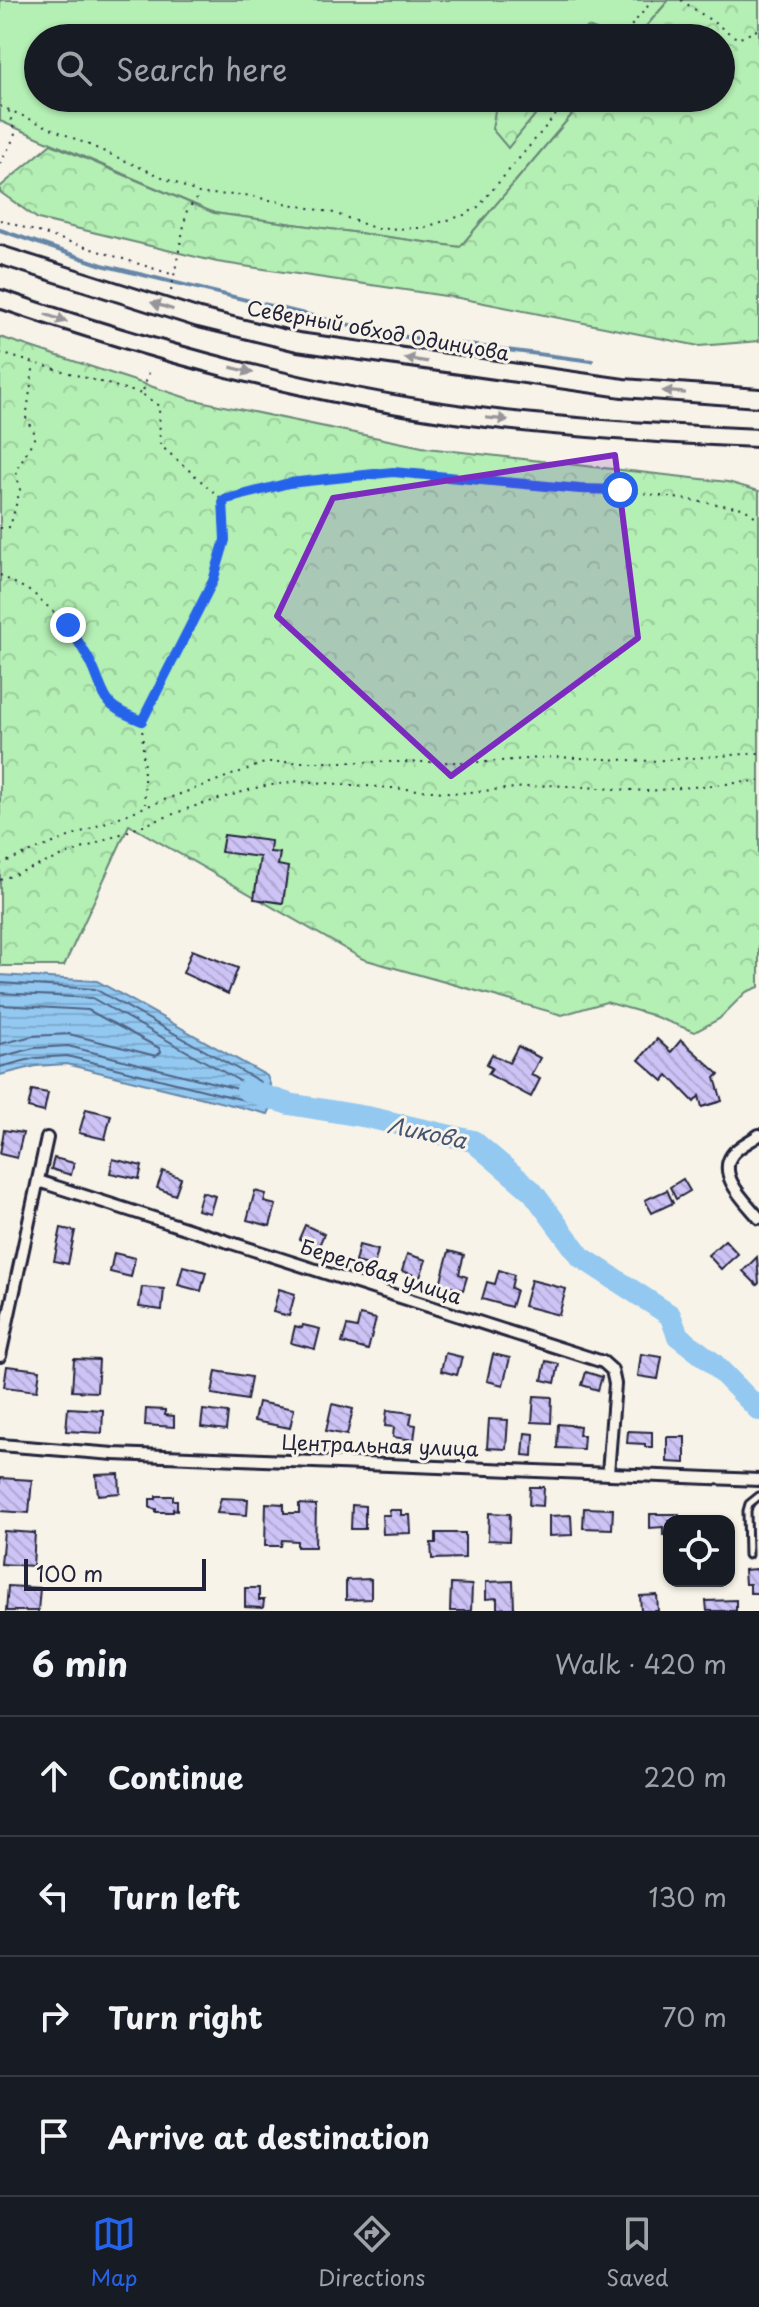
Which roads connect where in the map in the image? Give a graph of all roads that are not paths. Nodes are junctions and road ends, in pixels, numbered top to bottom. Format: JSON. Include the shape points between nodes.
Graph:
{"nodes":[{"id":1,"x":0,"y":255,"type":"edge"},
{"id":2,"x":0,"y":299,"type":"edge"},
{"id":3,"x":759,"y":398,"type":"edge"},
{"id":4,"x":759,"y":438,"type":"edge"},
{"id":5,"x":759,"y":1135,"type":"edge"},
{"id":6,"x":47,"y":1138,"type":"dead end"},
{"id":7,"x":38,"y":1181,"type":"junction"},
{"id":8,"x":759,"y":1218,"type":"edge"},
{"id":9,"x":0,"y":1356,"type":"edge"},
{"id":10,"x":0,"y":1445,"type":"edge"},
{"id":11,"x":608,"y":1473,"type":"junction"},
{"id":12,"x":759,"y":1480,"type":"edge"},
{"id":13,"x":759,"y":1496,"type":"edge"},
{"id":14,"x":748,"y":1555,"type":"dead end"}],
"edges":[{"from":3,"to":1,"type":"highway","name":"Северный обход Одинцова","one_way":true,"via":[[592,384],[298,342],[199,318]]},
{"from":2,"to":4,"type":"highway","one_way":true,"via":[[112,337],[324,391],[462,415],[608,431]]},
{"from":5,"to":8,"type":"street","via":[[730,1156],[728,1167],[738,1193]]},
{"from":6,"to":7,"type":"street"},
{"from":7,"to":9,"type":"street"},
{"from":7,"to":11,"type":"street","name":"Береговая улица","via":[[603,1362],[612,1370],[615,1384]]},
{"from":10,"to":11,"type":"street","name":"Центральная улица"},
{"from":11,"to":12,"type":"street","name":"Центральная улица"},
{"from":13,"to":14,"type":"lane","via":[[747,1511]]}]}
